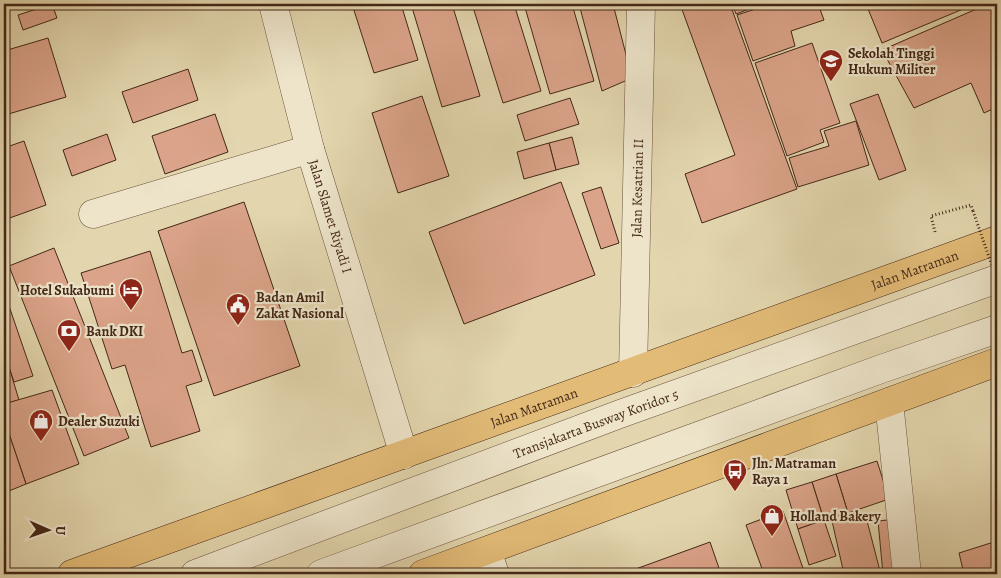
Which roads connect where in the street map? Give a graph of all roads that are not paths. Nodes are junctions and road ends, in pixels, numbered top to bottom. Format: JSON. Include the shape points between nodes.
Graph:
{"nodes":[{"id":1,"x":273,"y":4,"type":"edge"},
{"id":2,"x":641,"y":4,"type":"edge"},
{"id":3,"x":310,"y":149,"type":"junction"},
{"id":4,"x":93,"y":214,"type":"dead end"},
{"id":5,"x":997,"y":240,"type":"edge"},
{"id":6,"x":997,"y":279,"type":"edge"},
{"id":7,"x":997,"y":330,"type":"edge"},
{"id":8,"x":997,"y":362,"type":"edge"},
{"id":9,"x":633,"y":373,"type":"junction"},
{"id":10,"x":889,"y":402,"type":"junction"},
{"id":11,"x":404,"y":455,"type":"junction"},
{"id":12,"x":491,"y":563,"type":"edge"},
{"id":13,"x":72,"y":574,"type":"edge"},
{"id":14,"x":195,"y":574,"type":"edge"},
{"id":15,"x":320,"y":574,"type":"edge"},
{"id":16,"x":423,"y":574,"type":"edge"},
{"id":17,"x":907,"y":574,"type":"edge"}],
"edges":[{"from":1,"to":3,"type":"street","name":"Jalan Slamet Riyadi I"},
{"from":2,"to":9,"type":"street","name":"Jalan Kesatrian II"},
{"from":3,"to":4,"type":"street"},
{"from":3,"to":11,"type":"street","name":"Jalan Slamet Riyadi I"},
{"from":5,"to":9,"type":"main road","name":"Jalan Matraman"},
{"from":6,"to":14,"type":"street","name":"Transjakarta Busway Koridor 5","via":[[611,417]]},
{"from":7,"to":15,"type":"street","via":[[881,369]]},
{"from":8,"to":10,"type":"main road"},
{"from":9,"to":11,"type":"main road","name":"Jalan Matraman"},
{"from":10,"to":12,"type":"main road"},
{"from":10,"to":17,"type":"street"},
{"from":11,"to":13,"type":"main road","name":"Jalan Matraman"},
{"from":12,"to":16,"type":"main road"}]}
